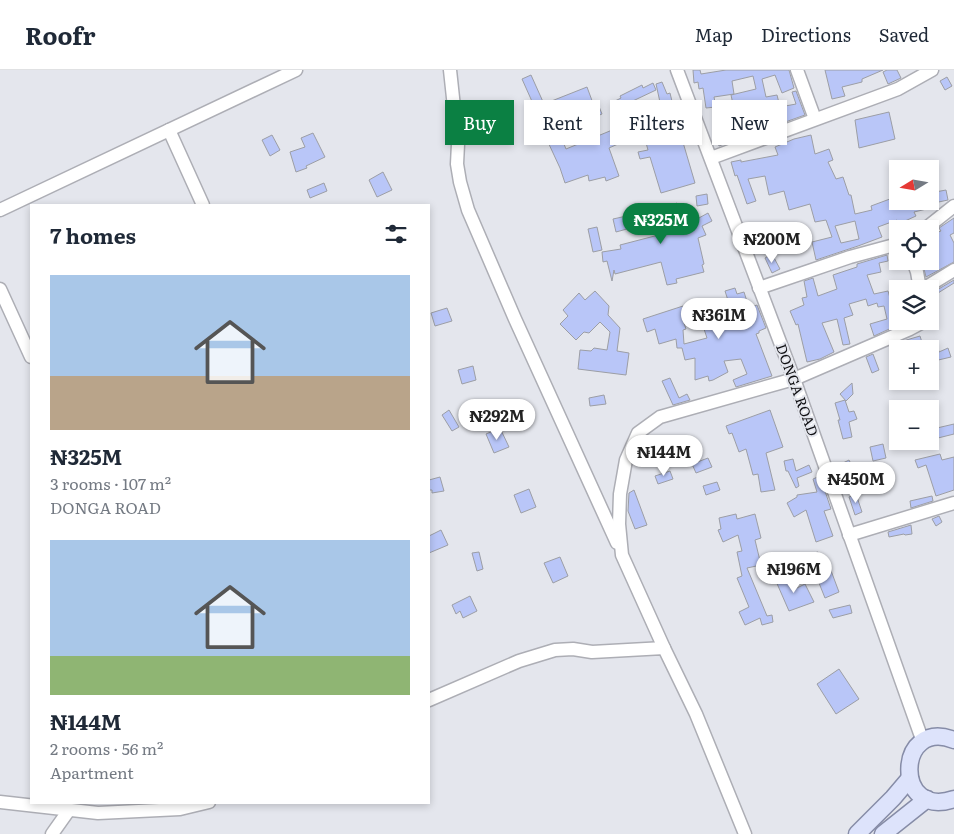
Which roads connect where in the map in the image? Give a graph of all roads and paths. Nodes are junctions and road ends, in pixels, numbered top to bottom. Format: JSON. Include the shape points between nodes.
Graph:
{"nodes":[{"id":1,"x":296,"y":70,"type":"edge"},
{"id":2,"x":450,"y":70,"type":"edge"},
{"id":3,"x":677,"y":70,"type":"edge"},
{"id":4,"x":797,"y":70,"type":"edge"},
{"id":5,"x":932,"y":70,"type":"edge"},
{"id":6,"x":913,"y":75,"type":"edge"},
{"id":7,"x":815,"y":119,"type":"junction"},
{"id":8,"x":169,"y":130,"type":"junction"},
{"id":9,"x":711,"y":158,"type":"junction"},
{"id":10,"x":203,"y":204,"type":"edge"},
{"id":11,"x":954,"y":206,"type":"edge"},
{"id":12,"x":0,"y":210,"type":"edge"},
{"id":13,"x":936,"y":220,"type":"edge"},
{"id":14,"x":889,"y":246,"type":"edge"},
{"id":15,"x":954,"y":270,"type":"edge"},
{"id":16,"x":937,"y":280,"type":"edge"},
{"id":17,"x":759,"y":288,"type":"junction"},
{"id":18,"x":0,"y":289,"type":"edge"},
{"id":19,"x":908,"y":330,"type":"edge"},
{"id":20,"x":30,"y":355,"type":"edge"},
{"id":21,"x":794,"y":379,"type":"junction"},
{"id":22,"x":954,"y":503,"type":"edge"},
{"id":23,"x":849,"y":535,"type":"junction"},
{"id":24,"x":622,"y":554,"type":"junction"},
{"id":25,"x":664,"y":648,"type":"junction"},
{"id":26,"x":430,"y":700,"type":"edge"},
{"id":27,"x":944,"y":739,"type":"edge"},
{"id":28,"x":910,"y":778,"type":"junction"},
{"id":29,"x":927,"y":799,"type":"junction"},
{"id":30,"x":954,"y":799,"type":"edge"},
{"id":31,"x":0,"y":802,"type":"edge"},
{"id":32,"x":201,"y":804,"type":"edge"},
{"id":33,"x":69,"y":810,"type":"junction"},
{"id":34,"x":52,"y":834,"type":"edge"},
{"id":35,"x":745,"y":834,"type":"edge"},
{"id":36,"x":856,"y":834,"type":"edge"},
{"id":37,"x":883,"y":834,"type":"edge"}],
"edges":[{"from":1,"to":8,"type":"street"},
{"from":2,"to":24,"type":"street","via":[[457,164],[468,210]]},
{"from":3,"to":9,"type":"street","name":"DONGA ROAD"},
{"from":4,"to":7,"type":"street"},
{"from":5,"to":6,"type":"street"},
{"from":6,"to":7,"type":"street","via":[[898,89]]},
{"from":7,"to":9,"type":"street"},
{"from":8,"to":10,"type":"street"},
{"from":8,"to":12,"type":"street"},
{"from":9,"to":17,"type":"street","name":"DONGA ROAD"},
{"from":11,"to":13,"type":"street"},
{"from":14,"to":17,"type":"street"},
{"from":15,"to":16,"type":"street"},
{"from":17,"to":21,"type":"street","name":"DONGA ROAD"},
{"from":18,"to":20,"type":"street"},
{"from":19,"to":21,"type":"street"},
{"from":21,"to":23,"type":"street","name":"DONGA ROAD"},
{"from":21,"to":24,"type":"street","via":[[660,417],[638,433],[626,460],[620,494]]},
{"from":22,"to":23,"type":"street"},
{"from":23,"to":27,"type":"street","name":"DONGA ROAD","via":[[913,711]]},
{"from":24,"to":25,"type":"street"},
{"from":25,"to":26,"type":"street","via":[[592,652],[555,650],[519,661]]},
{"from":25,"to":35,"type":"street","via":[[696,714]]},
{"from":27,"to":28,"type":"main road","via":[[917,747],[909,762]]},
{"from":28,"to":29,"type":"main road","via":[[916,790]]},
{"from":28,"to":36,"type":"main road"},
{"from":29,"to":30,"type":"main road","via":[[941,802]]},
{"from":29,"to":37,"type":"main road"},
{"from":31,"to":33,"type":"street"},
{"from":32,"to":33,"type":"street","via":[[180,809],[98,813]]},
{"from":33,"to":34,"type":"street"}]}
